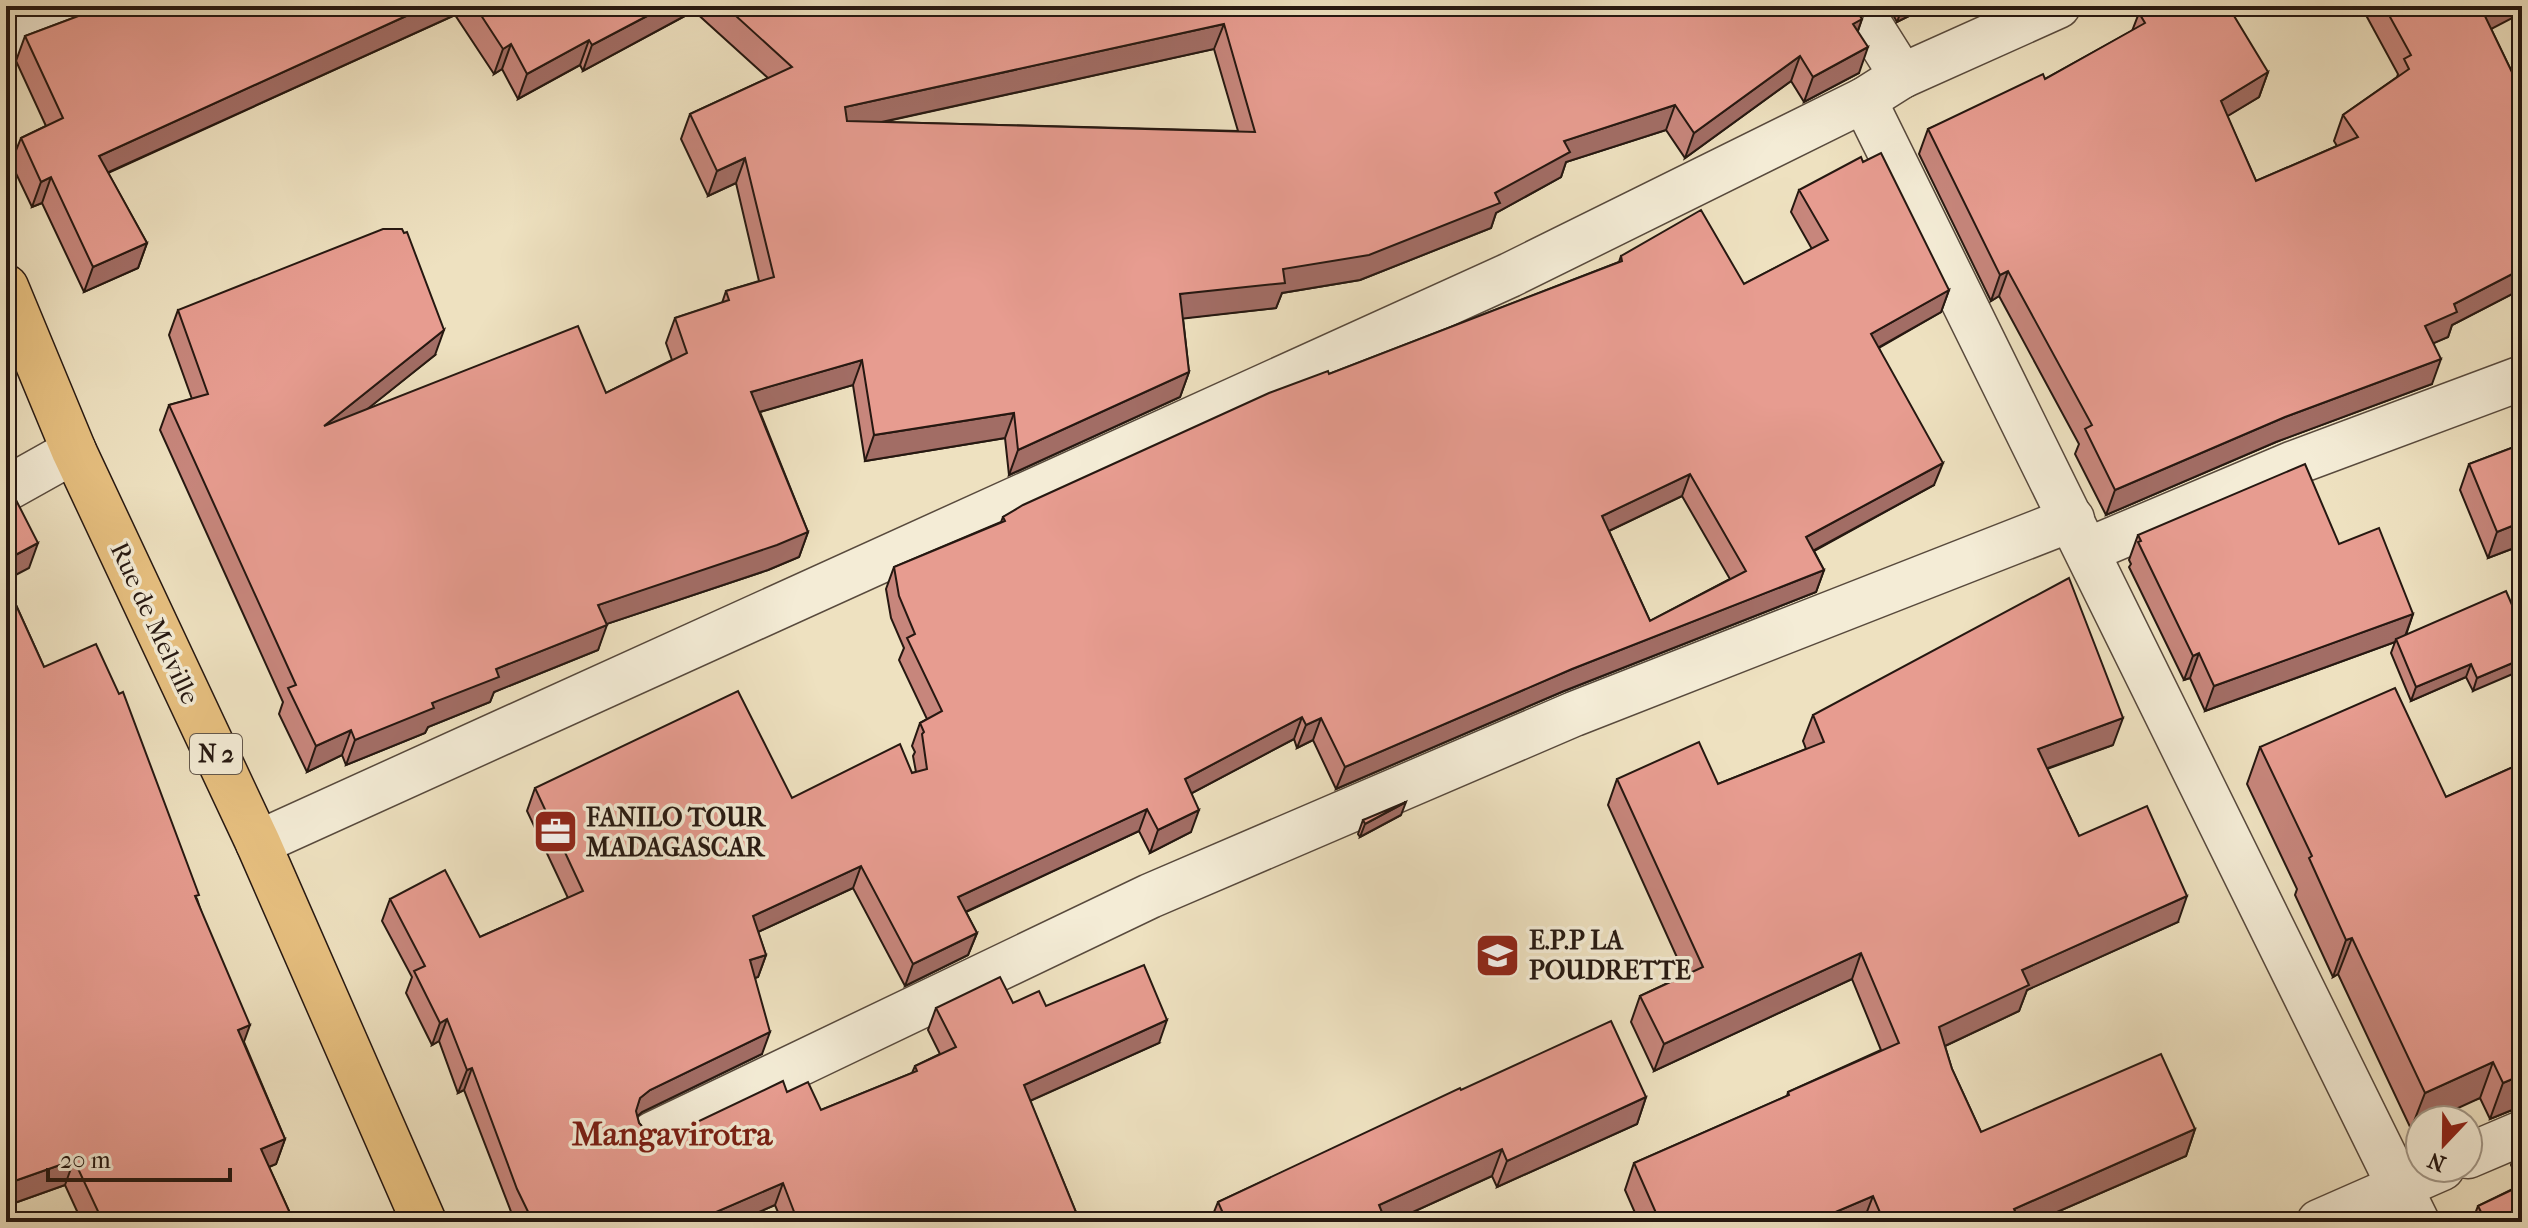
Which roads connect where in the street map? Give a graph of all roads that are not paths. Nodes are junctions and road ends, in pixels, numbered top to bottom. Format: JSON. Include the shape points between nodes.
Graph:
{"nodes":[{"id":1,"x":92,"y":6,"type":"edge"},
{"id":2,"x":1858,"y":6,"type":"edge"},
{"id":3,"x":2058,"y":6,"type":"edge"},
{"id":4,"x":6,"y":38,"type":"edge"},
{"id":5,"x":1902,"y":76,"type":"junction"},
{"id":6,"x":1864,"y":100,"type":"junction"},
{"id":7,"x":6,"y":287,"type":"edge"},
{"id":8,"x":2522,"y":378,"type":"edge"},
{"id":9,"x":74,"y":451,"type":"junction"},
{"id":10,"x":6,"y":489,"type":"edge"},
{"id":11,"x":2080,"y":534,"type":"junction"},
{"id":12,"x":258,"y":843,"type":"junction"},
{"id":13,"x":2522,"y":1133,"type":"edge"},
{"id":14,"x":653,"y":1134,"type":"edge"},
{"id":15,"x":2484,"y":1149,"type":"edge"},
{"id":16,"x":2427,"y":1184,"type":"edge"},
{"id":17,"x":2409,"y":1204,"type":"edge"},
{"id":18,"x":424,"y":1222,"type":"edge"},
{"id":19,"x":2319,"y":1222,"type":"edge"}],
"edges":[{"from":1,"to":4,"type":"street"},
{"from":2,"to":5,"type":"street"},
{"from":3,"to":5,"type":"street"},
{"from":5,"to":6,"type":"street"},
{"from":6,"to":11,"type":"street"},
{"from":6,"to":12,"type":"street","via":[[1510,275]]},
{"from":7,"to":9,"type":"main road","name":"Rue de Melville","number":"N 2"},
{"from":8,"to":11,"type":"street","via":[[2294,463]]},
{"from":9,"to":10,"type":"street"},
{"from":9,"to":12,"type":"main road","name":"Rue de Melville","number":"N 2"},
{"from":11,"to":14,"type":"street","via":[[1574,714],[1164,890]]},
{"from":11,"to":17,"type":"street"},
{"from":12,"to":18,"type":"main road","name":"Rue de Melville","number":"N 2"},
{"from":13,"to":15,"type":"street"},
{"from":16,"to":17,"type":"street"},
{"from":17,"to":19,"type":"street"}]}
